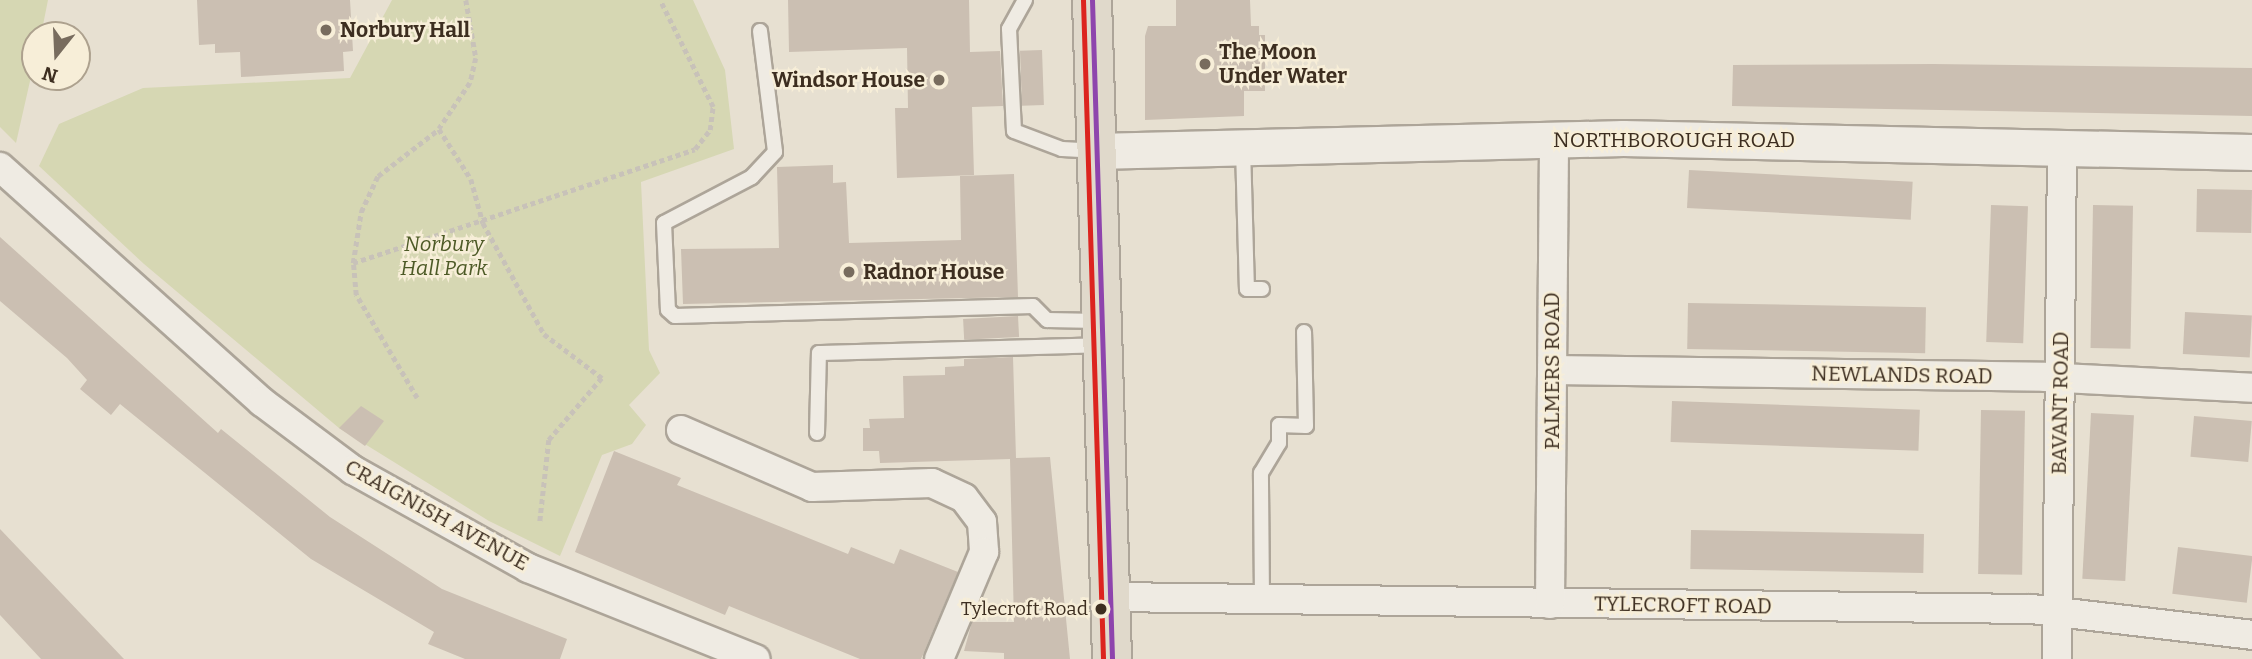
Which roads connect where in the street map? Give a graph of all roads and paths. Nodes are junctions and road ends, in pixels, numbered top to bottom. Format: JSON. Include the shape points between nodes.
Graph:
{"nodes":[{"id":1,"x":466,"y":0,"type":"edge"},
{"id":2,"x":660,"y":0,"type":"edge"},
{"id":3,"x":1025,"y":0,"type":"edge"},
{"id":4,"x":1092,"y":0,"type":"edge"},
{"id":5,"x":760,"y":31,"type":"dead end"},
{"id":6,"x":439,"y":129,"type":"junction"},
{"id":7,"x":1554,"y":139,"type":"junction"},
{"id":8,"x":2062,"y":147,"type":"junction"},
{"id":9,"x":1242,"y":148,"type":"junction"},
{"id":10,"x":1096,"y":151,"type":"junction"},
{"id":11,"x":2252,"y":152,"type":"edge"},
{"id":12,"x":0,"y":167,"type":"edge"},
{"id":13,"x":483,"y":223,"type":"junction"},
{"id":14,"x":353,"y":263,"type":"junction"},
{"id":15,"x":1262,"y":289,"type":"dead end"},
{"id":16,"x":1304,"y":332,"type":"dead end"},
{"id":17,"x":1100,"y":333,"type":"junction"},
{"id":18,"x":1553,"y":370,"type":"junction"},
{"id":19,"x":2060,"y":378,"type":"junction"},
{"id":20,"x":2252,"y":388,"type":"edge"},
{"id":21,"x":417,"y":398,"type":"dead end"},
{"id":22,"x":681,"y":430,"type":"dead end"},
{"id":23,"x":817,"y":433,"type":"dead end"},
{"id":24,"x":540,"y":522,"type":"dead end"},
{"id":25,"x":1112,"y":597,"type":"junction"},
{"id":26,"x":1262,"y":598,"type":"junction"},
{"id":27,"x":1550,"y":604,"type":"junction"},
{"id":28,"x":2057,"y":610,"type":"junction"},
{"id":29,"x":2252,"y":635,"type":"edge"},
{"id":30,"x":756,"y":659,"type":"edge"},
{"id":31,"x":939,"y":659,"type":"edge"},
{"id":32,"x":1112,"y":659,"type":"edge"},
{"id":33,"x":2057,"y":659,"type":"edge"}],
"edges":[{"from":1,"to":6,"type":"path","via":[[476,58],[470,83]]},
{"from":2,"to":13,"type":"path","via":[[713,107],[710,130],[695,149]]},
{"from":3,"to":10,"type":"lane","via":[[1009,29],[1014,131],[1062,149]]},
{"from":4,"to":10,"type":"highway"},
{"from":5,"to":17,"type":"lane","via":[[775,152],[752,177],[664,223],[668,310],[675,316],[1034,306],[1047,320]]},
{"from":6,"to":13,"type":"path","via":[[471,179]]},
{"from":6,"to":14,"type":"path","via":[[378,176],[361,212]]},
{"from":7,"to":8,"type":"street","name":"NORTHBOROUGH ROAD"},
{"from":7,"to":9,"type":"street","name":"NORTHBOROUGH ROAD"},
{"from":7,"to":18,"type":"street","name":"PALMERS ROAD"},
{"from":8,"to":11,"type":"street","name":"NORTHBOROUGH ROAD"},
{"from":8,"to":19,"type":"street","name":"BAVANT ROAD"},
{"from":9,"to":10,"type":"street","name":"NORTHBOROUGH ROAD"},
{"from":9,"to":15,"type":"lane","via":[[1247,289]]},
{"from":10,"to":17,"type":"highway"},
{"from":12,"to":30,"type":"street","name":"CRAIGNISH AVENUE","via":[[262,402],[353,470],[528,568]]},
{"from":13,"to":14,"type":"path"},
{"from":13,"to":24,"type":"path","via":[[544,334],[602,378],[549,440]]},
{"from":14,"to":21,"type":"path","via":[[356,295]]},
{"from":16,"to":26,"type":"lane","via":[[1306,426],[1279,425],[1279,443],[1261,473]]},
{"from":17,"to":23,"type":"lane","via":[[819,353]]},
{"from":17,"to":25,"type":"highway"},
{"from":18,"to":19,"type":"street","name":"NEWLANDS ROAD"},
{"from":18,"to":27,"type":"street","name":"PALMERS ROAD"},
{"from":19,"to":20,"type":"street","name":"NEWLANDS ROAD"},
{"from":19,"to":28,"type":"street","name":"BAVANT ROAD"},
{"from":22,"to":31,"type":"street","via":[[812,487],[932,483],[964,498],[982,522],[985,552]]},
{"from":25,"to":26,"type":"street","name":"TYLECROFT ROAD"},
{"from":25,"to":32,"type":"highway"},
{"from":26,"to":27,"type":"street","name":"TYLECROFT ROAD"},
{"from":27,"to":28,"type":"street","name":"TYLECROFT ROAD"},
{"from":28,"to":29,"type":"street","name":"TYLECROFT ROAD"},
{"from":28,"to":33,"type":"street","name":"BAVANT ROAD"}]}
